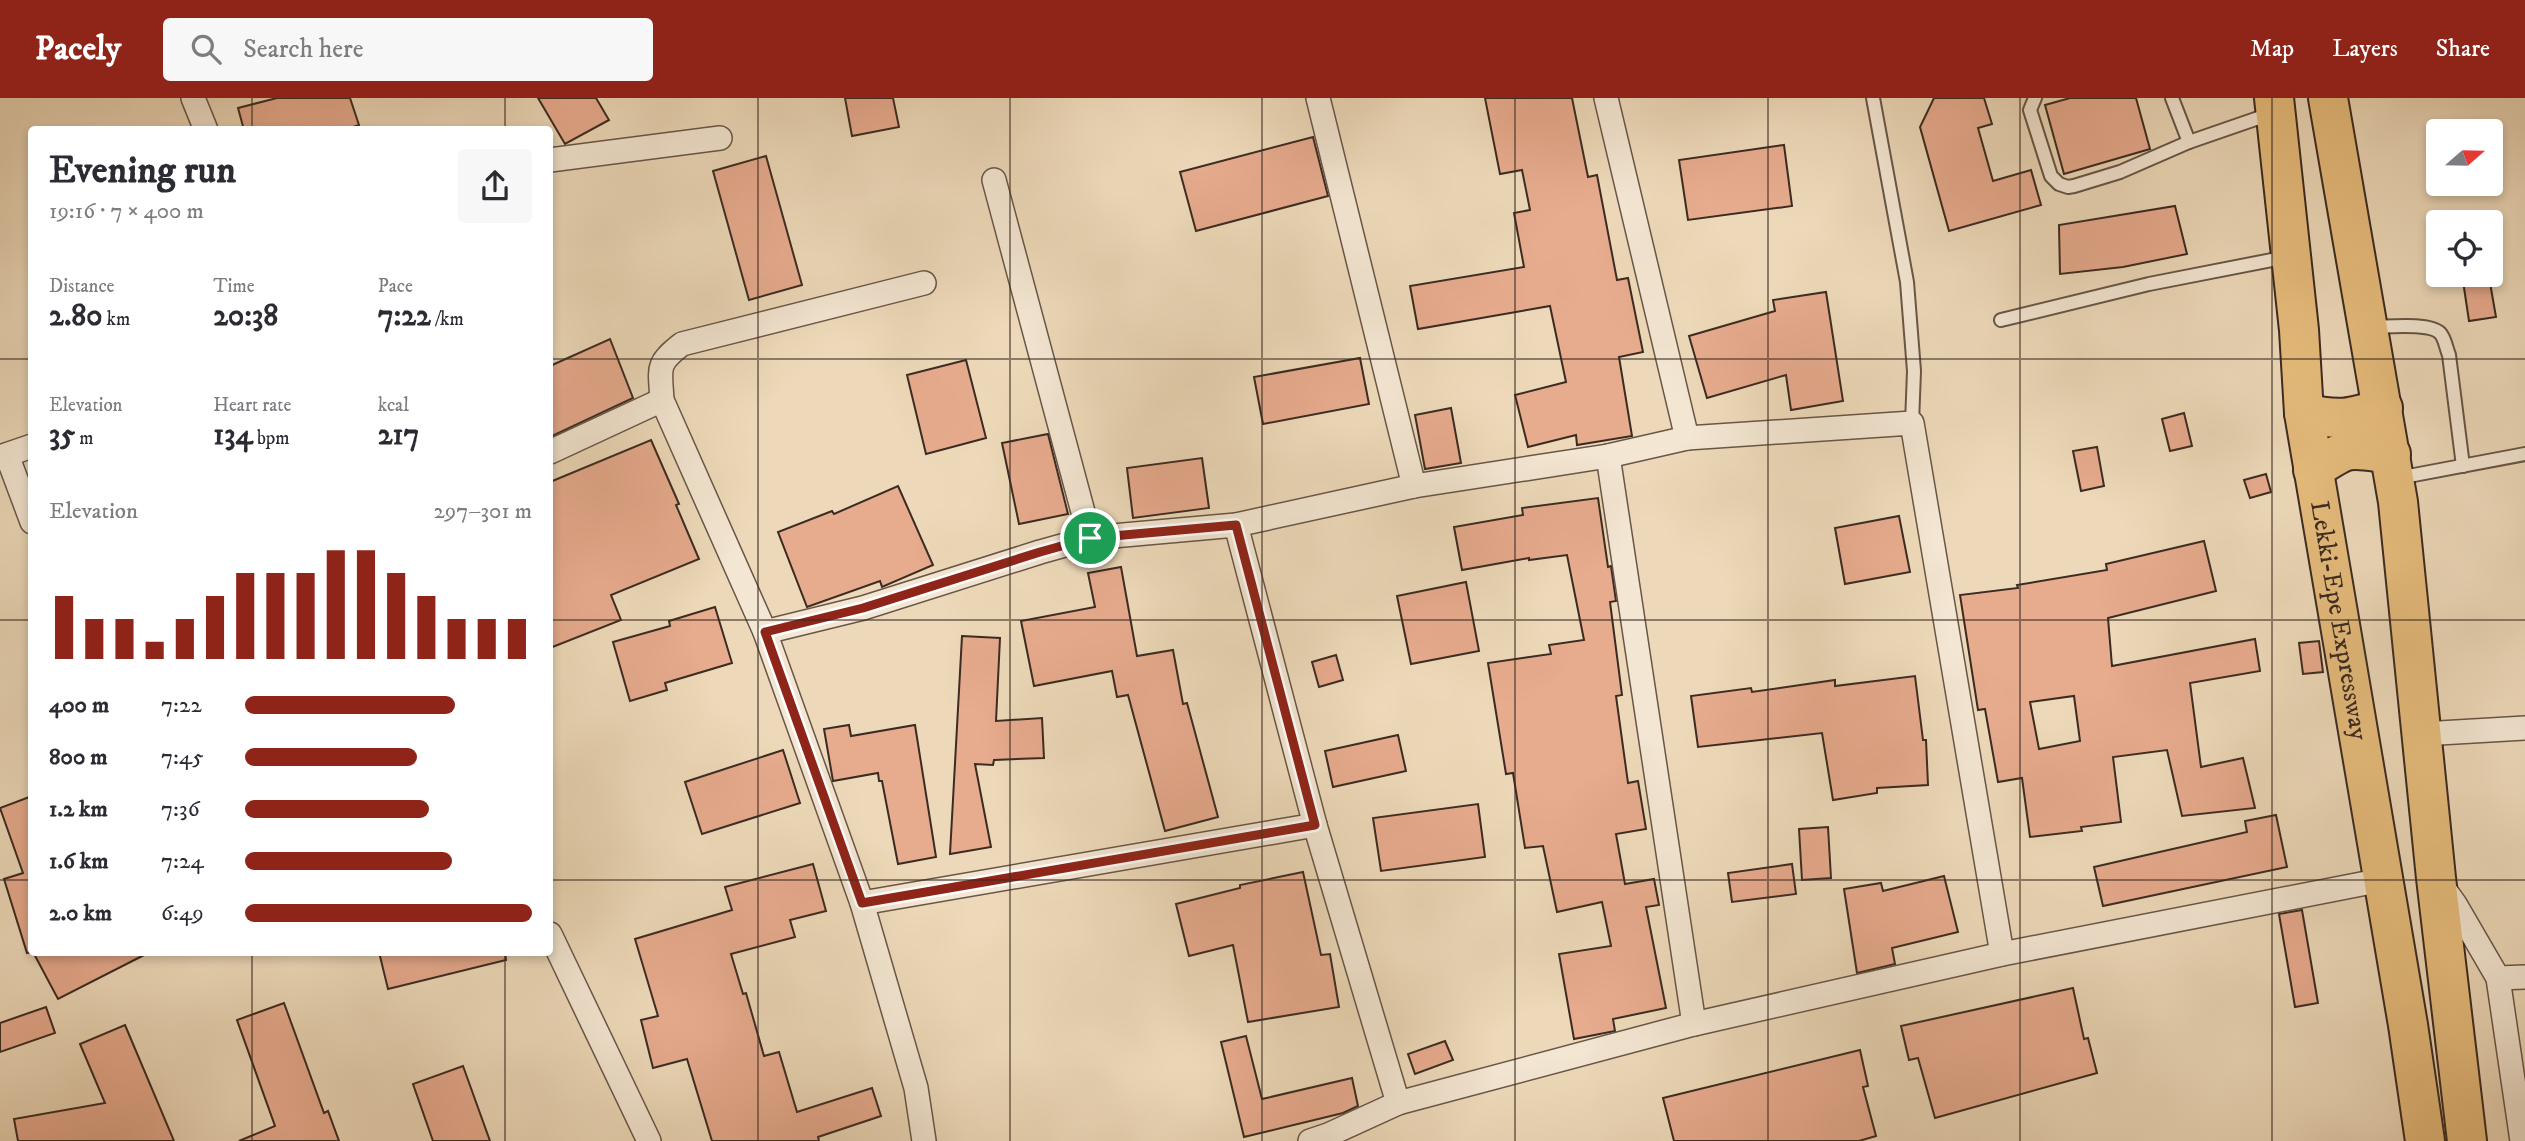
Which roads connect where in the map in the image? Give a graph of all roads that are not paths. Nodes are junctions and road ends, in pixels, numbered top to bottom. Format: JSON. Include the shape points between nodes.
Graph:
{"nodes":[{"id":1,"x":193,"y":98,"type":"edge"},
{"id":2,"x":1318,"y":98,"type":"edge"},
{"id":3,"x":1606,"y":98,"type":"edge"},
{"id":4,"x":1873,"y":98,"type":"edge"},
{"id":5,"x":2035,"y":98,"type":"edge"},
{"id":6,"x":2172,"y":98,"type":"edge"},
{"id":7,"x":2328,"y":98,"type":"edge"},
{"id":8,"x":2275,"y":105,"type":"edge"},
{"id":9,"x":204,"y":126,"type":"edge"},
{"id":10,"x":720,"y":138,"type":"dead end"},
{"id":11,"x":2189,"y":142,"type":"junction"},
{"id":12,"x":553,"y":160,"type":"edge"},
{"id":13,"x":994,"y":180,"type":"dead end"},
{"id":14,"x":2290,"y":257,"type":"junction"},
{"id":15,"x":924,"y":283,"type":"dead end"},
{"id":16,"x":2001,"y":320,"type":"dead end"},
{"id":17,"x":2369,"y":327,"type":"junction"},
{"id":18,"x":662,"y":400,"type":"junction"},
{"id":19,"x":2383,"y":408,"type":"junction"},
{"id":20,"x":2304,"y":413,"type":"junction"},
{"id":21,"x":1912,"y":423,"type":"junction"},
{"id":22,"x":1687,"y":438,"type":"junction"},
{"id":23,"x":28,"y":447,"type":"edge"},
{"id":24,"x":553,"y":451,"type":"edge"},
{"id":25,"x":2525,"y":454,"type":"edge"},
{"id":26,"x":3,"y":456,"type":"edge"},
{"id":27,"x":1608,"y":456,"type":"junction"},
{"id":28,"x":2393,"y":466,"type":"junction"},
{"id":29,"x":2463,"y":466,"type":"junction"},
{"id":30,"x":2313,"y":470,"type":"junction"},
{"id":31,"x":1414,"y":486,"type":"junction"},
{"id":32,"x":28,"y":514,"type":"edge"},
{"id":33,"x":1236,"y":525,"type":"junction"},
{"id":34,"x":1090,"y":538,"type":"junction"},
{"id":35,"x":765,"y":632,"type":"junction"},
{"id":36,"x":2525,"y":728,"type":"edge"},
{"id":37,"x":2422,"y":734,"type":"junction"},
{"id":38,"x":1315,"y":825,"type":"junction"},
{"id":39,"x":2436,"y":878,"type":"junction"},
{"id":40,"x":2382,"y":880,"type":"junction"},
{"id":41,"x":862,"y":903,"type":"junction"},
{"id":42,"x":553,"y":940,"type":"edge"},
{"id":43,"x":2002,"y":954,"type":"junction"},
{"id":44,"x":2525,"y":976,"type":"edge"},
{"id":45,"x":2498,"y":978,"type":"junction"},
{"id":46,"x":1694,"y":1024,"type":"junction"},
{"id":47,"x":1398,"y":1103,"type":"junction"},
{"id":48,"x":1323,"y":1139,"type":"edge"},
{"id":49,"x":2523,"y":1139,"type":"edge"},
{"id":50,"x":649,"y":1141,"type":"edge"},
{"id":51,"x":924,"y":1141,"type":"edge"},
{"id":52,"x":2425,"y":1141,"type":"edge"},
{"id":53,"x":2467,"y":1141,"type":"edge"}],
"edges":[{"from":1,"to":9,"type":"street"},
{"from":2,"to":31,"type":"street"},
{"from":3,"to":22,"type":"street"},
{"from":4,"to":21,"type":"lane","via":[[1907,282],[1914,371]]},
{"from":5,"to":11,"type":"lane","via":[[2031,110],[2051,176],[2068,187],[2120,172]]},
{"from":6,"to":11,"type":"lane"},
{"from":7,"to":17,"type":"highway"},
{"from":8,"to":11,"type":"lane"},
{"from":8,"to":14,"type":"highway","name":"Lekki-Epe Expressway"},
{"from":10,"to":12,"type":"street"},
{"from":13,"to":34,"type":"street"},
{"from":14,"to":16,"type":"lane","via":[[2149,284]]},
{"from":14,"to":20,"type":"highway","name":"Lekki-Epe Expressway"},
{"from":15,"to":18,"type":"street","via":[[682,344],[664,358]]},
{"from":17,"to":19,"type":"highway"},
{"from":17,"to":29,"type":"lane","via":[[2439,331],[2449,355]]},
{"from":18,"to":24,"type":"street"},
{"from":18,"to":35,"type":"street"},
{"from":19,"to":20,"type":"highway","via":[[2344,419]]},
{"from":19,"to":28,"type":"highway"},
{"from":20,"to":30,"type":"highway","name":"Lekki-Epe Expressway"},
{"from":21,"to":22,"type":"street"},
{"from":21,"to":43,"type":"street"},
{"from":22,"to":27,"type":"street"},
{"from":23,"to":26,"type":"street"},
{"from":25,"to":29,"type":"lane"},
{"from":26,"to":32,"type":"street"},
{"from":27,"to":31,"type":"street"},
{"from":27,"to":46,"type":"street"},
{"from":28,"to":29,"type":"lane"},
{"from":28,"to":30,"type":"highway","via":[[2354,448]]},
{"from":28,"to":37,"type":"highway"},
{"from":30,"to":40,"type":"highway","name":"Lekki-Epe Expressway"},
{"from":31,"to":33,"type":"street"},
{"from":33,"to":34,"type":"street"},
{"from":33,"to":38,"type":"street"},
{"from":34,"to":35,"type":"street","via":[[863,608]]},
{"from":35,"to":41,"type":"street"},
{"from":36,"to":37,"type":"street"},
{"from":37,"to":39,"type":"highway"},
{"from":38,"to":41,"type":"street"},
{"from":38,"to":47,"type":"street"},
{"from":39,"to":45,"type":"street"},
{"from":39,"to":53,"type":"highway"},
{"from":40,"to":43,"type":"street"},
{"from":40,"to":52,"type":"highway","name":"Lekki-Epe Expressway"},
{"from":41,"to":51,"type":"street","via":[[916,1088]]},
{"from":42,"to":50,"type":"street"},
{"from":43,"to":46,"type":"street"},
{"from":44,"to":45,"type":"street"},
{"from":45,"to":49,"type":"street"},
{"from":46,"to":47,"type":"street"},
{"from":47,"to":48,"type":"street"}]}
